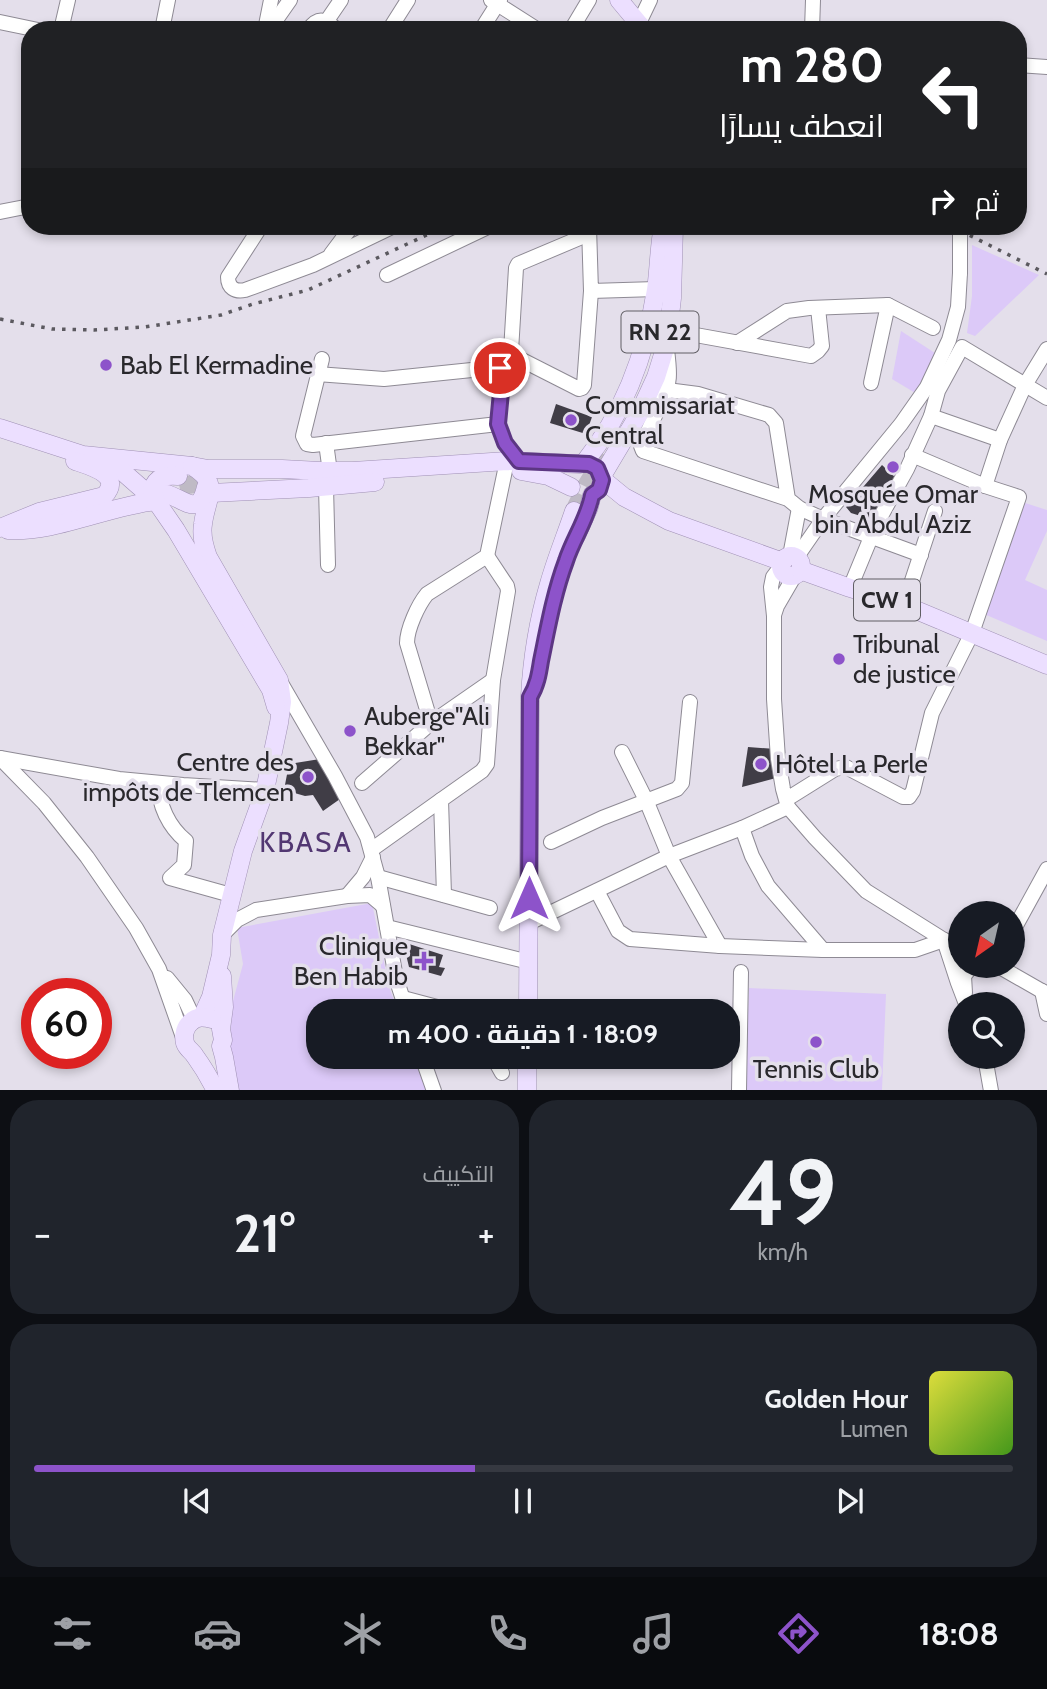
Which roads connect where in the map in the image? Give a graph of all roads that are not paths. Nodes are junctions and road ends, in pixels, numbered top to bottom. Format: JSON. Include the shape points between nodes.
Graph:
{"nodes":[{"id":1,"x":68,"y":0,"type":"edge"},
{"id":2,"x":168,"y":0,"type":"edge"},
{"id":3,"x":271,"y":0,"type":"edge"},
{"id":4,"x":290,"y":0,"type":"edge"},
{"id":5,"x":341,"y":0,"type":"edge"},
{"id":6,"x":408,"y":0,"type":"edge"},
{"id":7,"x":589,"y":0,"type":"edge"},
{"id":8,"x":619,"y":0,"type":"edge"},
{"id":9,"x":650,"y":0,"type":"edge"},
{"id":10,"x":813,"y":0,"type":"edge"},
{"id":11,"x":496,"y":1,"type":"edge"},
{"id":12,"x":63,"y":21,"type":"edge"},
{"id":13,"x":164,"y":21,"type":"edge"},
{"id":14,"x":268,"y":21,"type":"edge"},
{"id":15,"x":274,"y":21,"type":"edge"},
{"id":16,"x":334,"y":21,"type":"edge"},
{"id":17,"x":395,"y":21,"type":"edge"},
{"id":18,"x":486,"y":21,"type":"edge"},
{"id":19,"x":525,"y":21,"type":"edge"},
{"id":20,"x":576,"y":21,"type":"edge"},
{"id":21,"x":637,"y":21,"type":"edge"},
{"id":22,"x":644,"y":21,"type":"edge"},
{"id":23,"x":812,"y":21,"type":"edge"},
{"id":24,"x":0,"y":22,"type":"edge"},
{"id":25,"x":21,"y":26,"type":"edge"},
{"id":26,"x":1027,"y":66,"type":"edge"},
{"id":27,"x":1047,"y":67,"type":"edge"},
{"id":28,"x":21,"y":208,"type":"edge"},
{"id":29,"x":0,"y":212,"type":"edge"},
{"id":30,"x":255,"y":235,"type":"edge"},
{"id":31,"x":345,"y":235,"type":"edge"},
{"id":32,"x":375,"y":235,"type":"edge"},
{"id":33,"x":471,"y":235,"type":"edge"},
{"id":34,"x":579,"y":235,"type":"edge"},
{"id":35,"x":589,"y":235,"type":"edge"},
{"id":36,"x":664,"y":235,"type":"edge"},
{"id":37,"x":665,"y":235,"type":"edge"},
{"id":38,"x":674,"y":235,"type":"edge"},
{"id":39,"x":960,"y":235,"type":"edge"},
{"id":40,"x":328,"y":258,"type":"junction"},
{"id":41,"x":387,"y":275,"type":"dead end"},
{"id":42,"x":656,"y":289,"type":"junction"},
{"id":43,"x":591,"y":291,"type":"junction"},
{"id":44,"x":888,"y":305,"type":"junction"},
{"id":45,"x":818,"y":308,"type":"junction"},
{"id":46,"x":933,"y":328,"type":"dead end"},
{"id":47,"x":668,"y":336,"type":"junction"},
{"id":48,"x":737,"y":343,"type":"junction"},
{"id":49,"x":1047,"y":349,"type":"edge"},
{"id":50,"x":323,"y":359,"type":"dead end"},
{"id":51,"x":317,"y":374,"type":"junction"},
{"id":52,"x":872,"y":383,"type":"dead end"},
{"id":53,"x":1025,"y":385,"type":"junction"},
{"id":54,"x":667,"y":390,"type":"junction"},
{"id":55,"x":1047,"y":398,"type":"edge"},
{"id":56,"x":639,"y":414,"type":"junction"},
{"id":57,"x":931,"y":416,"type":"junction"},
{"id":58,"x":498,"y":424,"type":"junction"},
{"id":59,"x":0,"y":430,"type":"edge"},
{"id":60,"x":1000,"y":440,"type":"junction"},
{"id":61,"x":326,"y":443,"type":"junction"},
{"id":62,"x":605,"y":455,"type":"tunnel mouth"},
{"id":63,"x":912,"y":455,"type":"junction"},
{"id":64,"x":102,"y":458,"type":"junction"},
{"id":65,"x":507,"y":464,"type":"junction"},
{"id":66,"x":582,"y":464,"type":"junction"},
{"id":67,"x":185,"y":471,"type":"junction"},
{"id":68,"x":325,"y":479,"type":"junction"},
{"id":69,"x":211,"y":484,"type":"junction"},
{"id":70,"x":597,"y":486,"type":"junction"},
{"id":71,"x":985,"y":486,"type":"junction"},
{"id":72,"x":572,"y":489,"type":"junction"},
{"id":73,"x":136,"y":495,"type":"tunnel mouth"},
{"id":74,"x":161,"y":498,"type":"junction"},
{"id":75,"x":793,"y":503,"type":"junction"},
{"id":76,"x":574,"y":511,"type":"tunnel mouth"},
{"id":77,"x":936,"y":511,"type":"dead end"},
{"id":78,"x":823,"y":519,"type":"junction"},
{"id":79,"x":0,"y":529,"type":"edge"},
{"id":80,"x":872,"y":537,"type":"junction"},
{"id":81,"x":920,"y":555,"type":"junction"},
{"id":82,"x":487,"y":556,"type":"junction"},
{"id":83,"x":791,"y":564,"type":"junction"},
{"id":84,"x":328,"y":565,"type":"dead end"},
{"id":85,"x":850,"y":588,"type":"junction"},
{"id":86,"x":904,"y":605,"type":"junction"},
{"id":87,"x":972,"y":633,"type":"junction"},
{"id":88,"x":1047,"y":665,"type":"edge"},
{"id":89,"x":279,"y":680,"type":"junction"},
{"id":90,"x":494,"y":680,"type":"junction"},
{"id":91,"x":530,"y":697,"type":"junction"},
{"id":92,"x":690,"y":702,"type":"dead end"},
{"id":93,"x":279,"y":723,"type":"junction"},
{"id":94,"x":431,"y":723,"type":"junction"},
{"id":95,"x":622,"y":752,"type":"dead end"},
{"id":96,"x":0,"y":758,"type":"edge"},
{"id":97,"x":159,"y":783,"type":"junction"},
{"id":98,"x":362,"y":783,"type":"dead end"},
{"id":99,"x":265,"y":790,"type":"junction"},
{"id":100,"x":441,"y":800,"type":"junction"},
{"id":101,"x":646,"y":800,"type":"junction"},
{"id":102,"x":788,"y":803,"type":"junction"},
{"id":103,"x":741,"y":828,"type":"junction"},
{"id":104,"x":551,"y":842,"type":"dead end"},
{"id":105,"x":372,"y":854,"type":"junction"},
{"id":106,"x":669,"y":856,"type":"junction"},
{"id":107,"x":1047,"y":869,"type":"edge"},
{"id":108,"x":378,"y":877,"type":"junction"},
{"id":109,"x":597,"y":891,"type":"junction"},
{"id":110,"x":231,"y":895,"type":"junction"},
{"id":111,"x":348,"y":895,"type":"junction"},
{"id":112,"x":444,"y":895,"type":"junction"},
{"id":113,"x":383,"y":906,"type":"junction"},
{"id":114,"x":1026,"y":907,"type":"edge"},
{"id":115,"x":490,"y":908,"type":"dead end"},
{"id":116,"x":529,"y":923,"type":"junction"},
{"id":117,"x":387,"y":927,"type":"junction"},
{"id":118,"x":222,"y":935,"type":"junction"},
{"id":119,"x":944,"y":940,"type":"junction"},
{"id":120,"x":948,"y":942,"type":"edge"},
{"id":121,"x":720,"y":946,"type":"junction"},
{"id":122,"x":823,"y":950,"type":"junction"},
{"id":123,"x":221,"y":955,"type":"junction"},
{"id":124,"x":529,"y":962,"type":"junction"},
{"id":125,"x":159,"y":969,"type":"junction"},
{"id":126,"x":741,"y":972,"type":"dead end"},
{"id":127,"x":1019,"y":978,"type":"edge"},
{"id":128,"x":961,"y":992,"type":"edge"},
{"id":129,"x":1045,"y":993,"type":"edge"},
{"id":130,"x":403,"y":999,"type":"edge"},
{"id":131,"x":528,"y":999,"type":"edge"},
{"id":132,"x":1047,"y":1014,"type":"edge"},
{"id":133,"x":198,"y":1018,"type":"junction"},
{"id":134,"x":221,"y":1037,"type":"junction"},
{"id":135,"x":189,"y":1047,"type":"junction"},
{"id":136,"x":426,"y":1069,"type":"edge"},
{"id":137,"x":500,"y":1069,"type":"edge"},
{"id":138,"x":527,"y":1069,"type":"edge"},
{"id":139,"x":987,"y":1069,"type":"edge"},
{"id":140,"x":502,"y":1073,"type":"dead end"},
{"id":141,"x":991,"y":1088,"type":"edge"},
{"id":142,"x":216,"y":1090,"type":"edge"},
{"id":143,"x":230,"y":1090,"type":"edge"},
{"id":144,"x":434,"y":1090,"type":"edge"},
{"id":145,"x":527,"y":1090,"type":"edge"},
{"id":146,"x":738,"y":1090,"type":"edge"},
{"id":147,"x":1005,"y":1090,"type":"edge"}],
"edges":[{"from":1,"to":12,"type":"street"},
{"from":2,"to":13,"type":"street"},
{"from":3,"to":14,"type":"street"},
{"from":4,"to":15,"type":"street"},
{"from":5,"to":16,"type":"street"},
{"from":6,"to":17,"type":"street"},
{"from":7,"to":20,"type":"street"},
{"from":8,"to":21,"type":"main road"},
{"from":9,"to":22,"type":"street"},
{"from":10,"to":23,"type":"street"},
{"from":11,"to":18,"type":"street"},
{"from":11,"to":19,"type":"street"},
{"from":24,"to":25,"type":"street"},
{"from":26,"to":27,"type":"street"},
{"from":28,"to":29,"type":"street"},
{"from":30,"to":40,"type":"street","via":[[228,277],[234,290]]},
{"from":31,"to":40,"type":"street"},
{"from":32,"to":40,"type":"street"},
{"from":33,"to":41,"type":"street"},
{"from":34,"to":43,"type":"street","via":[[516,268],[513,354],[582,388]]},
{"from":35,"to":43,"type":"street"},
{"from":36,"to":42,"type":"main road"},
{"from":37,"to":62,"type":"main road","number":"RN 22","via":[[665,286],[656,347],[639,394]]},
{"from":38,"to":47,"type":"main road"},
{"from":39,"to":78,"type":"street","bridge":true,"via":[[958,307],[949,341],[927,387]]},
{"from":42,"to":43,"type":"street"},
{"from":42,"to":66,"type":"main road","via":[[633,380],[610,427]]},
{"from":44,"to":45,"type":"street"},
{"from":44,"to":46,"type":"street"},
{"from":44,"to":52,"type":"street"},
{"from":45,"to":48,"type":"street","via":[[787,311]]},
{"from":45,"to":48,"type":"street","via":[[822,346],[811,356]]},
{"from":47,"to":48,"type":"street"},
{"from":47,"to":54,"type":"street"},
{"from":47,"to":56,"type":"main road"},
{"from":49,"to":53,"type":"street"},
{"from":50,"to":51,"type":"street"},
{"from":51,"to":58,"type":"street","via":[[384,379],[499,367],[503,371]]},
{"from":51,"to":61,"type":"street","via":[[303,439],[310,445]]},
{"from":53,"to":55,"type":"street"},
{"from":53,"to":57,"type":"street","via":[[962,347],[938,391]]},
{"from":53,"to":60,"type":"street"},
{"from":54,"to":56,"type":"street"},
{"from":54,"to":75,"type":"street","via":[[769,415],[776,423]]},
{"from":54,"to":75,"type":"street","via":[[641,446],[643,451]]},
{"from":56,"to":70,"type":"main road"},
{"from":57,"to":60,"type":"street"},
{"from":57,"to":63,"type":"street"},
{"from":58,"to":61,"type":"street"},
{"from":58,"to":65,"type":"street"},
{"from":59,"to":64,"type":"main road"},
{"from":59,"to":79,"type":"main road","via":[[105,473],[110,481],[104,496],[39,512]]},
{"from":60,"to":71,"type":"street"},
{"from":61,"to":68,"type":"street"},
{"from":63,"to":71,"type":"street"},
{"from":63,"to":80,"type":"street"},
{"from":64,"to":67,"type":"main road"},
{"from":64,"to":74,"type":"main road"},
{"from":65,"to":66,"type":"main road"},
{"from":65,"to":68,"type":"main road"},
{"from":65,"to":72,"type":"main road","via":[[548,476]]},
{"from":65,"to":82,"type":"street"},
{"from":66,"to":70,"type":"main road","via":[[597,468]]},
{"from":66,"to":72,"type":"main road","via":[[569,476]]},
{"from":67,"to":68,"type":"main road","via":[[282,468]]},
{"from":67,"to":69,"type":"main road","via":[[198,469]]},
{"from":67,"to":74,"type":"main road","via":[[156,482],[152,490]]},
{"from":68,"to":69,"type":"main road"},
{"from":68,"to":84,"type":"street"},
{"from":69,"to":74,"type":"main road","via":[[193,505]]},
{"from":69,"to":89,"type":"main road","via":[[203,523],[204,546]]},
{"from":70,"to":72,"type":"main road","via":[[580,495]]},
{"from":70,"to":83,"type":"main road","number":"CW 1","via":[[669,520]]},
{"from":70,"to":91,"type":"main road","via":[[556,590]]},
{"from":71,"to":87,"type":"street","via":[[1019,497]]},
{"from":72,"to":91,"type":"main road","via":[[533,611],[523,666]]},
{"from":73,"to":79,"type":"main road"},
{"from":74,"to":79,"type":"main road","via":[[48,526]]},
{"from":74,"to":93,"type":"main road","via":[[271,690]]},
{"from":75,"to":78,"type":"street"},
{"from":75,"to":83,"type":"street"},
{"from":76,"to":91,"type":"main road","via":[[540,620]]},
{"from":77,"to":81,"type":"street"},
{"from":78,"to":80,"type":"street"},
{"from":78,"to":83,"type":"street"},
{"from":80,"to":81,"type":"street"},
{"from":80,"to":85,"type":"street"},
{"from":81,"to":86,"type":"street"},
{"from":82,"to":90,"type":"street","via":[[508,591]]},
{"from":82,"to":94,"type":"street","via":[[426,594],[407,636]]},
{"from":83,"to":85,"type":"main road","number":"CW 1"},
{"from":83,"to":102,"type":"street","via":[[774,616],[778,759]]},
{"from":85,"to":86,"type":"main road","number":"CW 1"},
{"from":86,"to":87,"type":"main road","number":"CW 1"},
{"from":87,"to":88,"type":"main road","number":"CW 1"},
{"from":87,"to":102,"type":"street","via":[[932,713],[909,797],[846,766]]},
{"from":89,"to":93,"type":"main road"},
{"from":89,"to":105,"type":"street","via":[[367,836]]},
{"from":90,"to":94,"type":"street"},
{"from":90,"to":100,"type":"street","via":[[487,764]]},
{"from":91,"to":116,"type":"main road"},
{"from":92,"to":101,"type":"street","via":[[682,783]]},
{"from":93,"to":99,"type":"main road"},
{"from":94,"to":98,"type":"street"},
{"from":95,"to":101,"type":"street"},
{"from":96,"to":97,"type":"street"},
{"from":96,"to":125,"type":"street","via":[[44,803],[86,857]]},
{"from":97,"to":99,"type":"street"},
{"from":97,"to":110,"type":"street","via":[[165,812],[175,832],[186,841],[184,866],[170,878]]},
{"from":99,"to":110,"type":"main road"},
{"from":100,"to":105,"type":"street"},
{"from":100,"to":112,"type":"street"},
{"from":101,"to":104,"type":"street"},
{"from":101,"to":106,"type":"street"},
{"from":102,"to":103,"type":"street"},
{"from":102,"to":119,"type":"street","via":[[866,891]]},
{"from":103,"to":106,"type":"street"},
{"from":103,"to":122,"type":"street","via":[[768,886]]},
{"from":105,"to":108,"type":"street"},
{"from":105,"to":111,"type":"street"},
{"from":106,"to":109,"type":"street"},
{"from":106,"to":121,"type":"street"},
{"from":107,"to":114,"type":"street"},
{"from":108,"to":112,"type":"street"},
{"from":108,"to":113,"type":"street"},
{"from":109,"to":116,"type":"street"},
{"from":109,"to":121,"type":"street","via":[[618,931],[629,939]]},
{"from":110,"to":118,"type":"main road"},
{"from":111,"to":113,"type":"street","via":[[370,895]]},
{"from":111,"to":118,"type":"street","via":[[256,910]]},
{"from":112,"to":115,"type":"street"},
{"from":113,"to":117,"type":"street"},
{"from":116,"to":124,"type":"main road"},
{"from":117,"to":124,"type":"street"},
{"from":117,"to":130,"type":"street"},
{"from":118,"to":123,"type":"main road"},
{"from":119,"to":120,"type":"street"},
{"from":119,"to":122,"type":"street","via":[[915,950]]},
{"from":119,"to":128,"type":"street"},
{"from":121,"to":122,"type":"street"},
{"from":123,"to":133,"type":"main road","via":[[211,997]]},
{"from":123,"to":134,"type":"main road"},
{"from":124,"to":131,"type":"main road"},
{"from":125,"to":133,"type":"street"},
{"from":125,"to":135,"type":"street"},
{"from":126,"to":146,"type":"street"},
{"from":127,"to":129,"type":"street"},
{"from":129,"to":132,"type":"street"},
{"from":133,"to":134,"type":"main road","via":[[214,1020]]},
{"from":133,"to":135,"type":"main road","via":[[186,1028]]},
{"from":134,"to":135,"type":"main road","via":[[212,1054],[200,1056]]},
{"from":134,"to":143,"type":"main road"},
{"from":135,"to":142,"type":"main road"},
{"from":136,"to":144,"type":"street"},
{"from":137,"to":140,"type":"street"},
{"from":138,"to":145,"type":"main road"},
{"from":139,"to":141,"type":"street"},
{"from":141,"to":147,"type":"street"}]}
